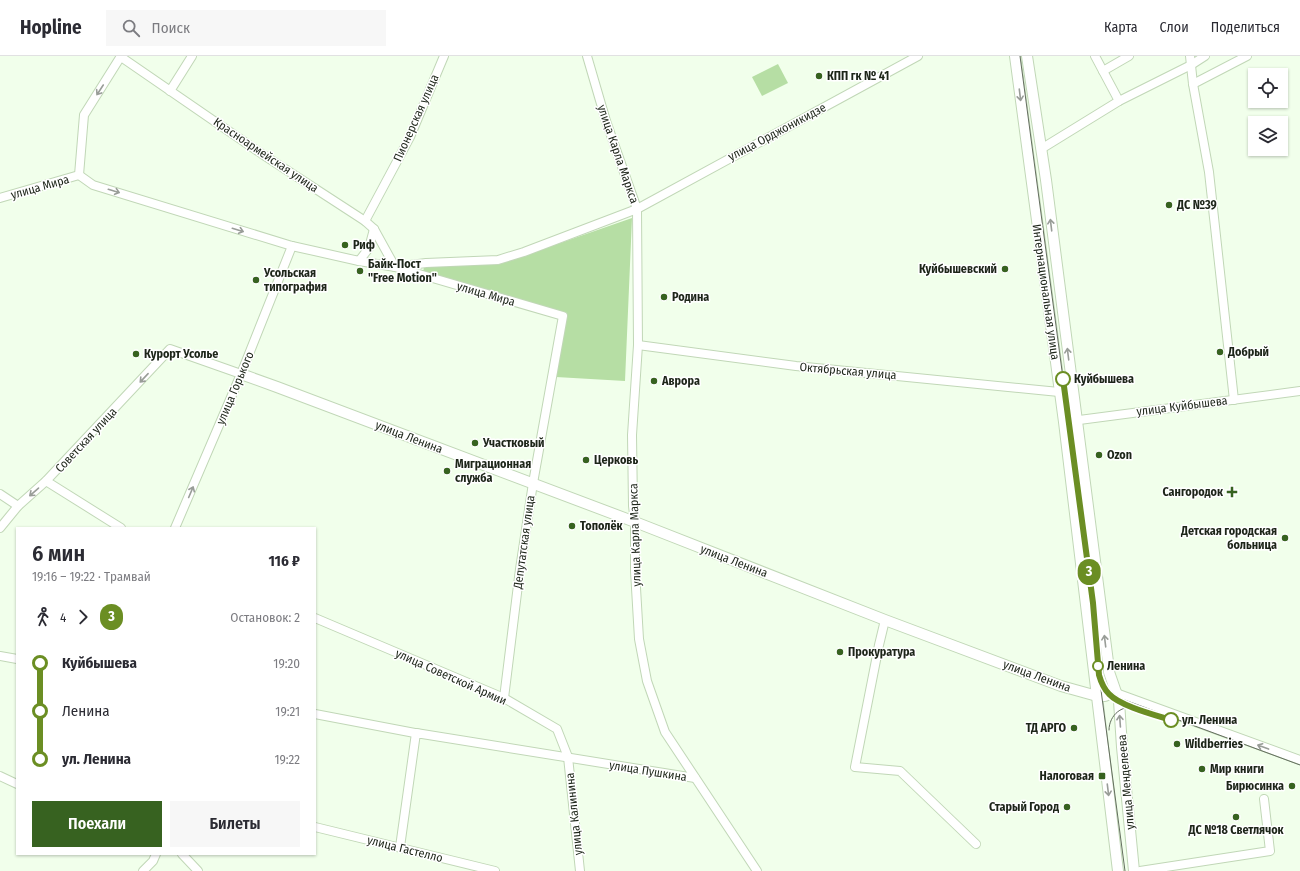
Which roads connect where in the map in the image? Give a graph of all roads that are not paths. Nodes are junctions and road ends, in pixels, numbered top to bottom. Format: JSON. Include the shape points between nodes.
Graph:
{"nodes":[{"id":1,"x":121,"y":56,"type":"edge"},
{"id":2,"x":192,"y":56,"type":"edge"},
{"id":3,"x":586,"y":56,"type":"edge"},
{"id":4,"x":918,"y":56,"type":"edge"},
{"id":5,"x":1015,"y":56,"type":"edge"},
{"id":6,"x":1027,"y":56,"type":"edge"},
{"id":7,"x":1095,"y":56,"type":"edge"},
{"id":8,"x":1129,"y":56,"type":"edge"},
{"id":9,"x":1190,"y":56,"type":"edge"},
{"id":10,"x":1205,"y":56,"type":"edge"},
{"id":11,"x":1247,"y":56,"type":"edge"},
{"id":12,"x":443,"y":57,"type":"edge"},
{"id":13,"x":1190,"y":65,"type":"junction"},
{"id":14,"x":1103,"y":71,"type":"junction"},
{"id":15,"x":1193,"y":84,"type":"junction"},
{"id":16,"x":170,"y":91,"type":"junction"},
{"id":17,"x":1119,"y":101,"type":"junction"},
{"id":18,"x":1041,"y":149,"type":"junction"},
{"id":19,"x":79,"y":175,"type":"junction"},
{"id":20,"x":0,"y":198,"type":"edge"},
{"id":21,"x":637,"y":209,"type":"junction"},
{"id":22,"x":365,"y":221,"type":"junction"},
{"id":23,"x":374,"y":229,"type":"junction"},
{"id":24,"x":292,"y":246,"type":"junction"},
{"id":25,"x":360,"y":261,"type":"junction"},
{"id":26,"x":395,"y":267,"type":"junction"},
{"id":27,"x":563,"y":316,"type":"joint"},
{"id":28,"x":638,"y":345,"type":"junction"},
{"id":29,"x":170,"y":349,"type":"joint"},
{"id":30,"x":241,"y":374,"type":"junction"},
{"id":31,"x":1300,"y":391,"type":"edge"},
{"id":32,"x":1059,"y":392,"type":"junction"},
{"id":33,"x":1234,"y":400,"type":"junction"},
{"id":34,"x":1076,"y":420,"type":"junction"},
{"id":35,"x":1064,"y":422,"type":"junction"},
{"id":36,"x":46,"y":481,"type":"junction"},
{"id":37,"x":533,"y":483,"type":"junction"},
{"id":38,"x":0,"y":494,"type":"edge"},
{"id":39,"x":18,"y":506,"type":"junction"},
{"id":40,"x":635,"y":522,"type":"junction"},
{"id":41,"x":119,"y":527,"type":"edge"},
{"id":42,"x":176,"y":527,"type":"edge"},
{"id":43,"x":0,"y":528,"type":"edge"},
{"id":44,"x":316,"y":618,"type":"edge"},
{"id":45,"x":885,"y":620,"type":"junction"},
{"id":46,"x":0,"y":656,"type":"edge"},
{"id":47,"x":16,"y":659,"type":"edge"},
{"id":48,"x":1116,"y":693,"type":"junction"},
{"id":49,"x":1097,"y":696,"type":"junction"},
{"id":50,"x":504,"y":698,"type":"junction"},
{"id":51,"x":316,"y":714,"type":"edge"},
{"id":52,"x":416,"y":733,"type":"junction"},
{"id":53,"x":568,"y":757,"type":"junction"},
{"id":54,"x":1300,"y":760,"type":"edge"},
{"id":55,"x":0,"y":776,"type":"edge"},
{"id":56,"x":695,"y":778,"type":"junction"},
{"id":57,"x":16,"y":784,"type":"edge"},
{"id":58,"x":1264,"y":799,"type":"dead end"},
{"id":59,"x":316,"y":827,"type":"edge"},
{"id":60,"x":976,"y":844,"type":"dead end"},
{"id":61,"x":400,"y":847,"type":"junction"},
{"id":62,"x":156,"y":855,"type":"edge"},
{"id":63,"x":183,"y":855,"type":"edge"},
{"id":64,"x":143,"y":871,"type":"edge"},
{"id":65,"x":198,"y":871,"type":"edge"},
{"id":66,"x":495,"y":871,"type":"edge"},
{"id":67,"x":580,"y":871,"type":"edge"},
{"id":68,"x":757,"y":871,"type":"edge"},
{"id":69,"x":1118,"y":871,"type":"edge"},
{"id":70,"x":1134,"y":871,"type":"edge"},
{"id":71,"x":1140,"y":871,"type":"edge"}],
"edges":[{"from":1,"to":16,"type":"street","name":"Красноармейская улица"},
{"from":1,"to":19,"type":"street","one_way":true,"via":[[84,115]]},
{"from":2,"to":16,"type":"street"},
{"from":3,"to":21,"type":"street","name":"улица Карла Маркса"},
{"from":4,"to":21,"type":"street","name":"улица Орджоникидзе"},
{"from":5,"to":32,"type":"main road","name":"Интернациональная улица","one_way":true},
{"from":6,"to":18,"type":"main road","name":"Интернациональная улица"},
{"from":7,"to":14,"type":"street"},
{"from":8,"to":14,"type":"street"},
{"from":9,"to":13,"type":"street"},
{"from":10,"to":13,"type":"street"},
{"from":11,"to":15,"type":"street"},
{"from":12,"to":22,"type":"street","name":"Пионерская улица","via":[[410,137]]},
{"from":13,"to":15,"type":"street"},
{"from":13,"to":17,"type":"street"},
{"from":14,"to":17,"type":"street"},
{"from":15,"to":33,"type":"street","via":[[1209,172]]},
{"from":16,"to":22,"type":"street","name":"Красноармейская улица"},
{"from":17,"to":18,"type":"street"},
{"from":34,"to":18,"type":"main road","name":"Интернациональная улица","one_way":true},
{"from":19,"to":20,"type":"street","name":"улица Мира"},
{"from":19,"to":24,"type":"street","name":"улица Мира","one_way":true,"via":[[93,185]]},
{"from":21,"to":26,"type":"street","name":"улица Орджоникидзе","via":[[498,260]]},
{"from":21,"to":28,"type":"street","name":"улица Карла Маркса"},
{"from":22,"to":23,"type":"street","name":"Красноармейская улица"},
{"from":23,"to":25,"type":"street","via":[[369,248]]},
{"from":23,"to":26,"type":"street","name":"Красноармейская улица"},
{"from":24,"to":25,"type":"street","name":"улица Мира"},
{"from":24,"to":30,"type":"street","name":"улица Горького"},
{"from":25,"to":26,"type":"street","name":"улица Мира"},
{"from":26,"to":27,"type":"street","name":"улица Мира"},
{"from":27,"to":37,"type":"street","name":"Депутатская улица"},
{"from":28,"to":32,"type":"street","name":"Октябрьская улица","via":[[796,366]]},
{"from":28,"to":40,"type":"street","name":"улица Карла Маркса","via":[[632,435]]},
{"from":29,"to":30,"type":"street","name":"улица Ленина"},
{"from":29,"to":36,"type":"street","name":"Советская улица","one_way":true},
{"from":30,"to":37,"type":"main road","name":"улица Ленина"},
{"from":42,"to":30,"type":"street","name":"улица Горького","one_way":true},
{"from":31,"to":33,"type":"street","name":"улица Куйбышева"},
{"from":32,"to":35,"type":"main road","name":"Интернациональная улица"},
{"from":33,"to":34,"type":"street","name":"улица Куйбышева"},
{"from":34,"to":35,"type":"street","name":"улица Куйбышева"},
{"from":48,"to":34,"type":"main road","name":"Интернациональная улица","one_way":true,"via":[[1109,672]]},
{"from":35,"to":49,"type":"main road","name":"Интернациональная улица"},
{"from":36,"to":39,"type":"street","name":"Советская улица","one_way":true},
{"from":36,"to":41,"type":"street"},
{"from":37,"to":40,"type":"main road","name":"улица Ленина"},
{"from":37,"to":50,"type":"street","name":"Депутатская улица"},
{"from":38,"to":39,"type":"street"},
{"from":39,"to":43,"type":"street","name":"Советская улица"},
{"from":40,"to":45,"type":"main road","name":"улица Ленина"},
{"from":40,"to":56,"type":"street","name":"улица Карла Маркса","via":[[639,639],[647,681],[666,732]]},
{"from":44,"to":50,"type":"street","name":"улица Советской Армии"},
{"from":45,"to":49,"type":"main road","name":"улица Ленина","via":[[1061,686]]},
{"from":45,"to":60,"type":"street","via":[[855,767],[900,771]]},
{"from":46,"to":47,"type":"street"},
{"from":48,"to":49,"type":"main road","name":"улица Ленина"},
{"from":54,"to":48,"type":"street","name":"улица Ленина","one_way":true},
{"from":70,"to":48,"type":"main road","name":"улица Менделеева","one_way":true,"via":[[1119,701]]},
{"from":49,"to":69,"type":"main road","name":"улица Менделеева","one_way":true},
{"from":50,"to":53,"type":"street","name":"улица Советской Армии","via":[[557,730]]},
{"from":51,"to":52,"type":"street","name":"улица Пушкина"},
{"from":52,"to":53,"type":"street","name":"улица Пушкина"},
{"from":52,"to":56,"type":"street"},
{"from":52,"to":61,"type":"street"},
{"from":53,"to":56,"type":"street","name":"улица Пушкина"},
{"from":53,"to":67,"type":"street","name":"улица Калинина"},
{"from":55,"to":57,"type":"street"},
{"from":56,"to":68,"type":"street","name":"улица Карла Маркса"},
{"from":58,"to":71,"type":"street","via":[[1270,851]]},
{"from":59,"to":61,"type":"street","name":"улица Гастелло"},
{"from":61,"to":66,"type":"street","name":"улица Гастелло"},
{"from":62,"to":64,"type":"street","via":[[154,861]]},
{"from":63,"to":65,"type":"street"}]}
